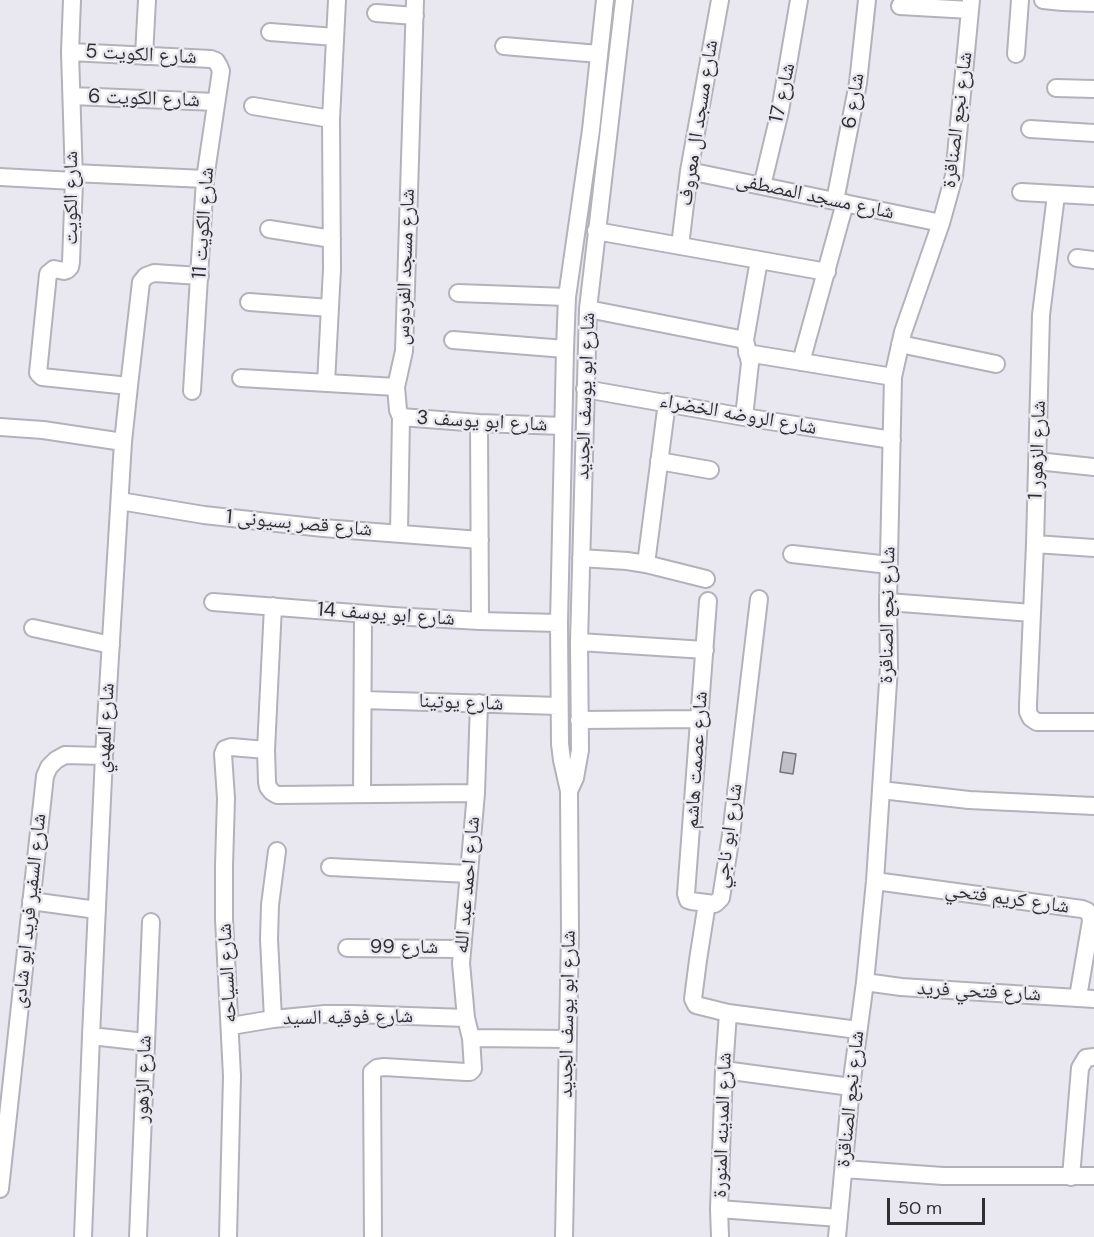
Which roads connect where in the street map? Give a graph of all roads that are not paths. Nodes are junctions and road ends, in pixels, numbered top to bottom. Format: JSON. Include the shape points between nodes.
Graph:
{"nodes":[{"id":1,"x":72,"y":0,"type":"edge"},
{"id":2,"x":147,"y":0,"type":"edge"},
{"id":3,"x":337,"y":0,"type":"edge"},
{"id":4,"x":605,"y":0,"type":"edge"},
{"id":5,"x":624,"y":0,"type":"edge"},
{"id":6,"x":720,"y":0,"type":"edge"},
{"id":7,"x":799,"y":0,"type":"edge"},
{"id":8,"x":867,"y":0,"type":"edge"},
{"id":9,"x":1020,"y":0,"type":"edge"},
{"id":10,"x":1043,"y":0,"type":"edge"},
{"id":11,"x":1094,"y":3,"type":"edge"},
{"id":12,"x":971,"y":5,"type":"edge"},
{"id":13,"x":900,"y":6,"type":"dead end"},
{"id":14,"x":415,"y":8,"type":"edge"},
{"id":15,"x":376,"y":13,"type":"dead end"},
{"id":16,"x":270,"y":32,"type":"dead end"},
{"id":17,"x":335,"y":38,"type":"junction"},
{"id":18,"x":504,"y":46,"type":"dead end"},
{"id":19,"x":70,"y":52,"type":"junction"},
{"id":20,"x":599,"y":54,"type":"junction"},
{"id":21,"x":1016,"y":54,"type":"dead end"},
{"id":22,"x":144,"y":56,"type":"junction"},
{"id":23,"x":211,"y":59,"type":"joint"},
{"id":24,"x":1056,"y":87,"type":"dead end"},
{"id":25,"x":1094,"y":89,"type":"edge"},
{"id":26,"x":72,"y":96,"type":"junction"},
{"id":27,"x":216,"y":102,"type":"junction"},
{"id":28,"x":253,"y":106,"type":"dead end"},
{"id":29,"x":331,"y":119,"type":"junction"},
{"id":30,"x":1030,"y":129,"type":"dead end"},
{"id":31,"x":591,"y":130,"type":"junction"},
{"id":32,"x":609,"y":131,"type":"junction"},
{"id":33,"x":1094,"y":133,"type":"edge"},
{"id":34,"x":689,"y":171,"type":"junction"},
{"id":35,"x":0,"y":177,"type":"edge"},
{"id":36,"x":74,"y":177,"type":"junction"},
{"id":37,"x":205,"y":179,"type":"junction"},
{"id":38,"x":762,"y":186,"type":"junction"},
{"id":39,"x":1022,"y":192,"type":"dead end"},
{"id":40,"x":1056,"y":195,"type":"junction"},
{"id":41,"x":1094,"y":196,"type":"edge"},
{"id":42,"x":840,"y":202,"type":"junction"},
{"id":43,"x":941,"y":223,"type":"junction"},
{"id":44,"x":269,"y":229,"type":"dead end"},
{"id":45,"x":596,"y":231,"type":"junction"},
{"id":46,"x":332,"y":239,"type":"junction"},
{"id":47,"x":680,"y":246,"type":"junction"},
{"id":48,"x":759,"y":260,"type":"junction"},
{"id":49,"x":827,"y":272,"type":"junction"},
{"id":50,"x":200,"y":276,"type":"junction"},
{"id":51,"x":458,"y":293,"type":"dead end"},
{"id":52,"x":567,"y":297,"type":"junction"},
{"id":53,"x":249,"y":302,"type":"dead end"},
{"id":54,"x":330,"y":308,"type":"junction"},
{"id":55,"x":588,"y":309,"type":"junction"},
{"id":56,"x":453,"y":340,"type":"dead end"},
{"id":57,"x":900,"y":344,"type":"junction"},
{"id":58,"x":746,"y":346,"type":"junction"},
{"id":59,"x":565,"y":349,"type":"junction"},
{"id":60,"x":801,"y":362,"type":"junction"},
{"id":61,"x":996,"y":363,"type":"dead end"},
{"id":62,"x":893,"y":377,"type":"junction"},
{"id":63,"x":241,"y":378,"type":"dead end"},
{"id":64,"x":326,"y":383,"type":"junction"},
{"id":65,"x":129,"y":387,"type":"junction"},
{"id":66,"x":396,"y":387,"type":"junction"},
{"id":67,"x":585,"y":389,"type":"junction"},
{"id":68,"x":192,"y":391,"type":"dead end"},
{"id":69,"x":667,"y":402,"type":"junction"},
{"id":70,"x":400,"y":417,"type":"junction"},
{"id":71,"x":744,"y":417,"type":"junction"},
{"id":72,"x":479,"y":423,"type":"junction"},
{"id":73,"x":562,"y":426,"type":"junction"},
{"id":74,"x":0,"y":427,"type":"edge"},
{"id":75,"x":892,"y":440,"type":"junction"},
{"id":76,"x":123,"y":442,"type":"junction"},
{"id":77,"x":659,"y":461,"type":"junction"},
{"id":78,"x":1037,"y":461,"type":"junction"},
{"id":79,"x":1094,"y":467,"type":"edge"},
{"id":80,"x":710,"y":470,"type":"dead end"},
{"id":81,"x":120,"y":501,"type":"junction"},
{"id":82,"x":399,"y":533,"type":"junction"},
{"id":83,"x":480,"y":540,"type":"junction"},
{"id":84,"x":1035,"y":544,"type":"junction"},
{"id":85,"x":1094,"y":548,"type":"edge"},
{"id":86,"x":792,"y":554,"type":"dead end"},
{"id":87,"x":581,"y":558,"type":"junction"},
{"id":88,"x":646,"y":564,"type":"junction"},
{"id":89,"x":889,"y":565,"type":"junction"},
{"id":90,"x":706,"y":579,"type":"dead end"},
{"id":91,"x":759,"y":599,"type":"dead end"},
{"id":92,"x":213,"y":602,"type":"dead end"},
{"id":93,"x":708,"y":602,"type":"dead end"},
{"id":94,"x":888,"y":602,"type":"junction"},
{"id":95,"x":273,"y":606,"type":"junction"},
{"id":96,"x":1032,"y":613,"type":"junction"},
{"id":97,"x":363,"y":614,"type":"junction"},
{"id":98,"x":480,"y":621,"type":"junction"},
{"id":99,"x":559,"y":622,"type":"junction"},
{"id":100,"x":33,"y":628,"type":"dead end"},
{"id":101,"x":579,"y":642,"type":"junction"},
{"id":102,"x":111,"y":645,"type":"junction"},
{"id":103,"x":705,"y":650,"type":"junction"},
{"id":104,"x":363,"y":700,"type":"junction"},
{"id":105,"x":479,"y":703,"type":"junction"},
{"id":106,"x":559,"y":706,"type":"junction"},
{"id":107,"x":700,"y":719,"type":"junction"},
{"id":108,"x":1094,"y":722,"type":"edge"},
{"id":109,"x":580,"y":728,"type":"junction"},
{"id":110,"x":560,"y":733,"type":"junction"},
{"id":111,"x":266,"y":750,"type":"junction"},
{"id":112,"x":104,"y":756,"type":"junction"},
{"id":113,"x":881,"y":790,"type":"junction"},
{"id":114,"x":569,"y":791,"type":"junction"},
{"id":115,"x":476,"y":793,"type":"junction"},
{"id":116,"x":362,"y":794,"type":"junction"},
{"id":117,"x":1094,"y":806,"type":"edge"},
{"id":118,"x":276,"y":850,"type":"dead end"},
{"id":119,"x":330,"y":867,"type":"dead end"},
{"id":120,"x":468,"y":874,"type":"junction"},
{"id":121,"x":875,"y":881,"type":"junction"},
{"id":122,"x":31,"y":901,"type":"junction"},
{"id":123,"x":707,"y":903,"type":"junction"},
{"id":124,"x":97,"y":910,"type":"junction"},
{"id":125,"x":151,"y":922,"type":"dead end"},
{"id":126,"x":347,"y":948,"type":"dead end"},
{"id":127,"x":462,"y":949,"type":"junction"},
{"id":128,"x":865,"y":982,"type":"junction"},
{"id":129,"x":1086,"y":998,"type":"edge"},
{"id":130,"x":728,"y":1013,"type":"junction"},
{"id":131,"x":466,"y":1018,"type":"junction"},
{"id":132,"x":273,"y":1019,"type":"junction"},
{"id":133,"x":231,"y":1026,"type":"junction"},
{"id":134,"x":858,"y":1030,"type":"junction"},
{"id":135,"x":90,"y":1036,"type":"junction"},
{"id":136,"x":471,"y":1038,"type":"junction"},
{"id":137,"x":568,"y":1039,"type":"junction"},
{"id":138,"x":145,"y":1042,"type":"junction"},
{"id":139,"x":1094,"y":1057,"type":"edge"},
{"id":140,"x":724,"y":1070,"type":"junction"},
{"id":141,"x":851,"y":1087,"type":"junction"},
{"id":142,"x":844,"y":1169,"type":"junction"},
{"id":143,"x":1094,"y":1176,"type":"edge"},
{"id":144,"x":1071,"y":1177,"type":"junction"},
{"id":145,"x":0,"y":1189,"type":"edge"},
{"id":146,"x":719,"y":1209,"type":"junction"},
{"id":147,"x":839,"y":1218,"type":"junction"},
{"id":148,"x":83,"y":1237,"type":"edge"},
{"id":149,"x":138,"y":1237,"type":"edge"},
{"id":150,"x":228,"y":1237,"type":"edge"},
{"id":151,"x":373,"y":1237,"type":"edge"},
{"id":152,"x":564,"y":1237,"type":"edge"},
{"id":153,"x":720,"y":1237,"type":"edge"},
{"id":154,"x":837,"y":1237,"type":"edge"}],
"edges":[{"from":1,"to":19,"type":"street","name":"شارع الكويت"},
{"from":2,"to":22,"type":"street"},
{"from":3,"to":17,"type":"street"},
{"from":4,"to":20,"type":"street","name":"شارع ابو يوسف الجديد"},
{"from":5,"to":32,"type":"street","name":"شارع ابو يوسف الجديد"},
{"from":6,"to":34,"type":"street","name":"شارع مسجد ال معروف"},
{"from":7,"to":38,"type":"street","name":"شارع 17"},
{"from":8,"to":42,"type":"street","name":"شارع 6"},
{"from":9,"to":21,"type":"street"},
{"from":10,"to":11,"type":"street"},
{"from":12,"to":13,"type":"street"},
{"from":12,"to":43,"type":"street","name":"شارع نجع الصناقرة","via":[[954,176]]},
{"from":14,"to":15,"type":"street"},
{"from":14,"to":66,"type":"street","name":"شارع مسجد الفردوس","via":[[404,351]]},
{"from":16,"to":17,"type":"street"},
{"from":17,"to":29,"type":"street"},
{"from":18,"to":20,"type":"street"},
{"from":19,"to":22,"type":"street","name":"شارع الكويت 5"},
{"from":19,"to":26,"type":"street","name":"شارع الكويت"},
{"from":20,"to":31,"type":"street","name":"شارع ابو يوسف الجديد"},
{"from":22,"to":23,"type":"street","name":"شارع الكويت 5"},
{"from":23,"to":27,"type":"street","name":"شارع الكويت 11","via":[[221,71]]},
{"from":24,"to":25,"type":"street"},
{"from":26,"to":27,"type":"street","name":"شارع الكويت 6"},
{"from":26,"to":36,"type":"street","name":"شارع الكويت"},
{"from":27,"to":37,"type":"street","name":"شارع الكويت 11"},
{"from":28,"to":29,"type":"street"},
{"from":29,"to":46,"type":"street"},
{"from":30,"to":33,"type":"street"},
{"from":31,"to":32,"type":"street"},
{"from":31,"to":52,"type":"street","name":"شارع ابو يوسف الجديد"},
{"from":32,"to":45,"type":"street","name":"شارع ابو يوسف الجديد"},
{"from":34,"to":38,"type":"street","name":"شارع مسجد المصطفى"},
{"from":34,"to":47,"type":"street","name":"شارع مسجد ال معروف"},
{"from":35,"to":36,"type":"street"},
{"from":36,"to":37,"type":"street"},
{"from":36,"to":65,"type":"street","name":"شارع الكويت","via":[[71,265],[67,270],[54,269],[48,274],[38,373]]},
{"from":37,"to":50,"type":"street","name":"شارع الكويت 11"},
{"from":38,"to":42,"type":"street","name":"شارع مسجد المصطفى"},
{"from":39,"to":40,"type":"street"},
{"from":40,"to":41,"type":"street"},
{"from":40,"to":78,"type":"street","name":"شارع الزهور 1","via":[[1041,315]]},
{"from":42,"to":43,"type":"street","name":"شارع مسجد المصطفى"},
{"from":42,"to":49,"type":"street","name":"شارع 6"},
{"from":43,"to":57,"type":"street","name":"شارع نجع الصناقرة"},
{"from":44,"to":46,"type":"street"},
{"from":45,"to":47,"type":"street"},
{"from":45,"to":55,"type":"street","name":"شارع ابو يوسف الجديد"},
{"from":46,"to":54,"type":"street"},
{"from":47,"to":48,"type":"street"},
{"from":48,"to":49,"type":"street"},
{"from":48,"to":58,"type":"street"},
{"from":49,"to":60,"type":"street","name":"شارع 6"},
{"from":50,"to":65,"type":"street","name":"شارع المهدي","via":[[154,273],[141,282]]},
{"from":50,"to":68,"type":"street","name":"شارع الكويت 11"},
{"from":51,"to":52,"type":"street"},
{"from":52,"to":59,"type":"street","name":"شارع ابو يوسف الجديد"},
{"from":53,"to":54,"type":"street"},
{"from":54,"to":64,"type":"street"},
{"from":55,"to":58,"type":"street"},
{"from":55,"to":67,"type":"street","name":"شارع ابو يوسف الجديد"},
{"from":56,"to":59,"type":"street"},
{"from":57,"to":61,"type":"street"},
{"from":57,"to":62,"type":"street","name":"شارع نجع الصناقرة"},
{"from":58,"to":60,"type":"street"},
{"from":58,"to":71,"type":"street","via":[[750,363]]},
{"from":59,"to":73,"type":"street","name":"شارع ابو يوسف الجديد"},
{"from":60,"to":62,"type":"street"},
{"from":62,"to":75,"type":"street","name":"شارع نجع الصناقرة"},
{"from":63,"to":64,"type":"street"},
{"from":64,"to":66,"type":"street"},
{"from":65,"to":76,"type":"street","name":"شارع المهدي"},
{"from":66,"to":70,"type":"street","name":"شارع مسجد الفردوس"},
{"from":67,"to":69,"type":"street","name":"شارع الروضه الخضراء"},
{"from":67,"to":87,"type":"street","name":"شارع ابو يوسف الجديد"},
{"from":69,"to":71,"type":"street","name":"شارع الروضه الخضراء"},
{"from":69,"to":77,"type":"street"},
{"from":70,"to":72,"type":"street","name":"شارع ابو يوسف 3"},
{"from":70,"to":82,"type":"street","name":"شارع مسجد الفردوس"},
{"from":71,"to":75,"type":"street","name":"شارع الروضه الخضراء"},
{"from":72,"to":73,"type":"street","name":"شارع ابو يوسف 3"},
{"from":72,"to":83,"type":"street"},
{"from":73,"to":99,"type":"street","name":"شارع ابو يوسف الجديد"},
{"from":74,"to":76,"type":"street"},
{"from":75,"to":89,"type":"street","name":"شارع نجع الصناقرة"},
{"from":76,"to":81,"type":"street","name":"شارع المهدي"},
{"from":77,"to":80,"type":"street"},
{"from":77,"to":88,"type":"street"},
{"from":78,"to":79,"type":"street"},
{"from":78,"to":84,"type":"street","name":"شارع الزهور 1"},
{"from":81,"to":82,"type":"street","name":"شارع قصر بسيونى 1","via":[[204,515]]},
{"from":81,"to":102,"type":"street","name":"شارع المهدي"},
{"from":82,"to":83,"type":"street","name":"شارع قصر بسيونى 1"},
{"from":83,"to":98,"type":"street"},
{"from":84,"to":85,"type":"street"},
{"from":84,"to":96,"type":"street","name":"شارع الزهور 1"},
{"from":86,"to":89,"type":"street"},
{"from":87,"to":88,"type":"street"},
{"from":87,"to":101,"type":"street","name":"شارع ابو يوسف الجديد"},
{"from":88,"to":90,"type":"street"},
{"from":89,"to":94,"type":"street","name":"شارع نجع الصناقرة"},
{"from":91,"to":123,"type":"street","name":"شارع ابو ناجي","via":[[721,898],[716,903]]},
{"from":92,"to":95,"type":"street","name":"شارع ابو يوسف 14"},
{"from":93,"to":103,"type":"street","name":"شارع عصمت هاشم"},
{"from":94,"to":96,"type":"street"},
{"from":94,"to":113,"type":"street","name":"شارع نجع الصناقرة","via":[[889,667]]},
{"from":95,"to":97,"type":"street","name":"شارع ابو يوسف 14"},
{"from":95,"to":111,"type":"street"},
{"from":96,"to":108,"type":"street","name":"شارع الزهور 1","via":[[1028,705],[1031,718],[1037,722]]},
{"from":97,"to":98,"type":"street","name":"شارع ابو يوسف 14"},
{"from":97,"to":104,"type":"street"},
{"from":98,"to":99,"type":"street","name":"شارع ابو يوسف 14"},
{"from":99,"to":106,"type":"street","name":"شارع ابو يوسف الجديد"},
{"from":100,"to":102,"type":"street"},
{"from":101,"to":103,"type":"street"},
{"from":101,"to":109,"type":"street","name":"شارع ابو يوسف الجديد"},
{"from":102,"to":112,"type":"street","name":"شارع المهدي"},
{"from":103,"to":107,"type":"street","name":"شارع عصمت هاشم"},
{"from":104,"to":105,"type":"street","name":"شارع يوتينا"},
{"from":104,"to":116,"type":"street"},
{"from":105,"to":106,"type":"street","name":"شارع يوتينا"},
{"from":105,"to":115,"type":"street","name":"شارع احمد عبد الله"},
{"from":106,"to":110,"type":"street","name":"شارع ابو يوسف الجديد"},
{"from":107,"to":109,"type":"street"},
{"from":107,"to":123,"type":"street","name":"شارع عصمت هاشم","via":[[686,894],[688,900]]},
{"from":109,"to":110,"type":"street","via":[[572,743],[562,739]]},
{"from":109,"to":114,"type":"street","name":"شارع ابو يوسف الجديد","via":[[578,764]]},
{"from":110,"to":114,"type":"street","name":"شارع ابو يوسف الجديد"},
{"from":111,"to":116,"type":"street","via":[[268,788],[277,795]]},
{"from":111,"to":133,"type":"street","name":"شارع السياحه","via":[[231,747],[223,754],[224,919]]},
{"from":112,"to":122,"type":"street","name":"شارع السفير فريد ابو شادى","via":[[65,756],[49,767]]},
{"from":112,"to":124,"type":"street","name":"شارع المهدي"},
{"from":113,"to":117,"type":"street","via":[[969,800]]},
{"from":113,"to":121,"type":"street","name":"شارع نجع الصناقرة"},
{"from":114,"to":137,"type":"street","name":"شارع ابو يوسف الجديد"},
{"from":115,"to":116,"type":"street"},
{"from":115,"to":120,"type":"street","name":"شارع احمد عبد الله"},
{"from":118,"to":132,"type":"street","via":[[269,939]]},
{"from":119,"to":120,"type":"street"},
{"from":120,"to":127,"type":"street","name":"شارع احمد عبد الله"},
{"from":121,"to":128,"type":"street","name":"شارع نجع الصناقرة"},
{"from":121,"to":129,"type":"street","name":"شارع كريم فتحي","via":[[1087,911],[1091,921]]},
{"from":122,"to":124,"type":"street"},
{"from":122,"to":145,"type":"street","name":"شارع السفير فريد ابو شادى"},
{"from":123,"to":130,"type":"street","name":"شارع ابو ناجي","via":[[693,999],[699,1006]]},
{"from":124,"to":135,"type":"street","name":"شارع المهدي"},
{"from":125,"to":138,"type":"street","name":"شارع الزهور"},
{"from":126,"to":127,"type":"street","name":"شارع 99"},
{"from":127,"to":131,"type":"street","name":"شارع احمد عبد الله"},
{"from":128,"to":129,"type":"street","name":"شارع فتحي فريد"},
{"from":128,"to":134,"type":"street","name":"شارع نجع الصناقرة"},
{"from":130,"to":134,"type":"street","name":"شارع ابو ناجي"},
{"from":130,"to":140,"type":"street","name":"شارع المدينه المنورة"},
{"from":131,"to":132,"type":"street","name":"شارع فوقيه السيد","via":[[325,1014]]},
{"from":131,"to":136,"type":"street","name":"شارع احمد عبد الله"},
{"from":132,"to":133,"type":"street","name":"شارع فوقيه السيد"},
{"from":133,"to":150,"type":"street","name":"شارع السياحه"},
{"from":134,"to":141,"type":"street","name":"شارع نجع الصناقرة"},
{"from":135,"to":138,"type":"street"},
{"from":135,"to":148,"type":"street","name":"شارع المهدي"},
{"from":136,"to":137,"type":"street"},
{"from":136,"to":151,"type":"street","name":"شارع احمد عبد الله","via":[[470,1072],[377,1068],[372,1072]]},
{"from":137,"to":152,"type":"street","name":"شارع ابو يوسف الجديد"},
{"from":138,"to":149,"type":"street","name":"شارع الزهور"},
{"from":139,"to":144,"type":"street","via":[[1086,1058],[1080,1068]]},
{"from":140,"to":141,"type":"street"},
{"from":140,"to":146,"type":"street","name":"شارع المدينه المنورة"},
{"from":141,"to":142,"type":"street","name":"شارع نجع الصناقرة"},
{"from":142,"to":144,"type":"street","via":[[943,1176]]},
{"from":142,"to":147,"type":"street","name":"شارع نجع الصناقرة"},
{"from":143,"to":144,"type":"street"},
{"from":146,"to":147,"type":"street"},
{"from":146,"to":153,"type":"street","name":"شارع المدينه المنورة"},
{"from":147,"to":154,"type":"street","name":"شارع نجع الصناقرة"}]}
